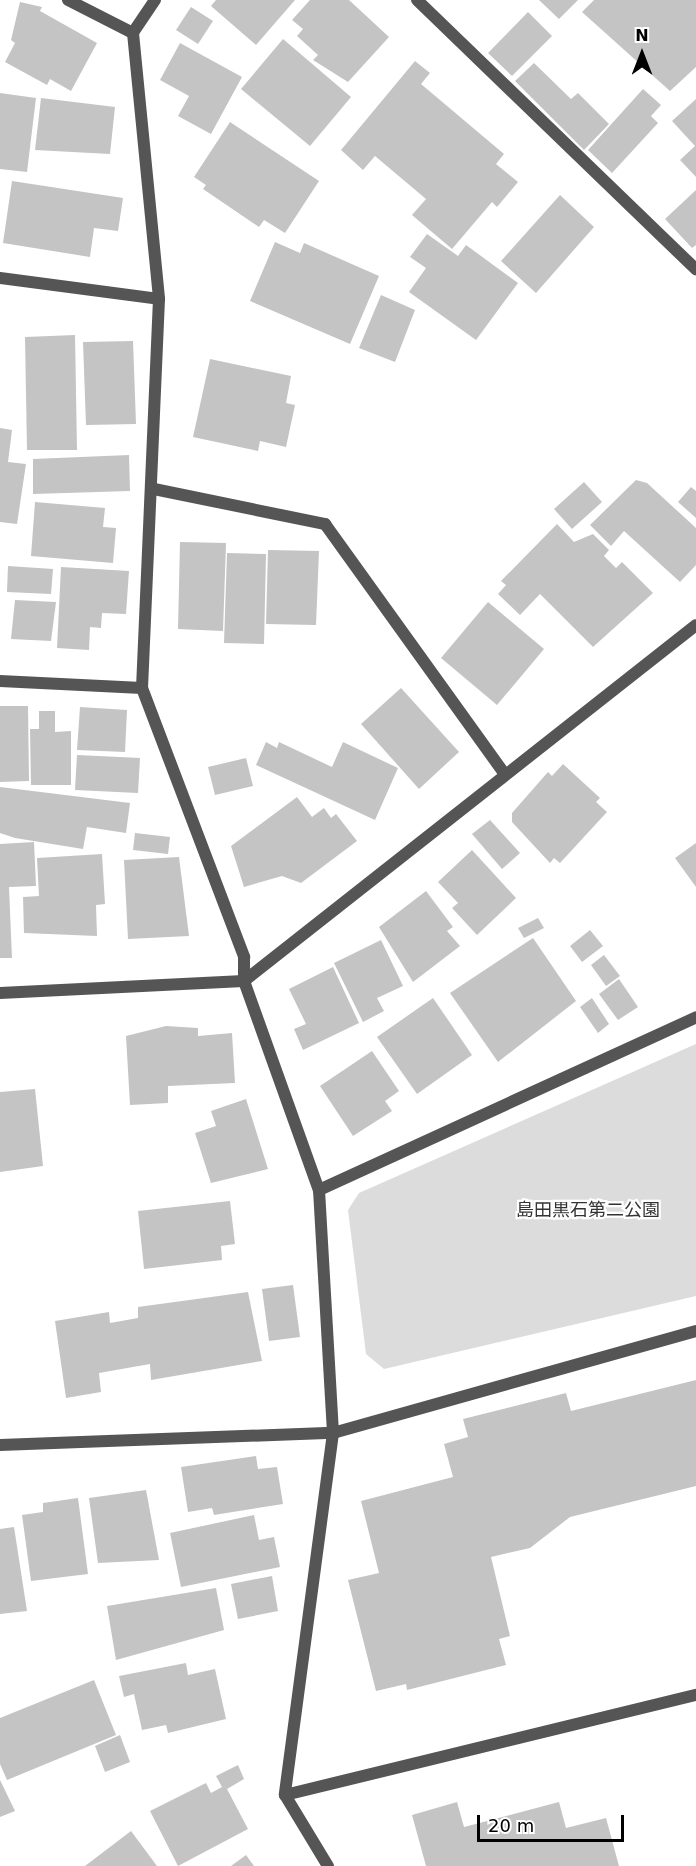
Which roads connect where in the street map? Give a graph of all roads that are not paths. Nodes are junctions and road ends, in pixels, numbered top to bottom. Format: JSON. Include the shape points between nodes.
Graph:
{"nodes":[{"id":1,"x":68,"y":0,"type":"edge"},
{"id":2,"x":155,"y":0,"type":"edge"},
{"id":3,"x":417,"y":0,"type":"edge"},
{"id":4,"x":133,"y":33,"type":"junction"},
{"id":5,"x":696,"y":269,"type":"edge"},
{"id":6,"x":0,"y":278,"type":"edge"},
{"id":7,"x":159,"y":299,"type":"junction"},
{"id":8,"x":154,"y":489,"type":"junction"},
{"id":9,"x":696,"y":625,"type":"edge"},
{"id":10,"x":0,"y":681,"type":"edge"},
{"id":11,"x":142,"y":688,"type":"junction"},
{"id":12,"x":504,"y":773,"type":"junction"},
{"id":13,"x":244,"y":981,"type":"junction"},
{"id":14,"x":0,"y":993,"type":"edge"},
{"id":15,"x":696,"y":1017,"type":"edge"},
{"id":16,"x":319,"y":1190,"type":"junction"},
{"id":17,"x":696,"y":1331,"type":"edge"},
{"id":18,"x":333,"y":1433,"type":"junction"},
{"id":19,"x":0,"y":1445,"type":"edge"},
{"id":20,"x":696,"y":1695,"type":"edge"},
{"id":21,"x":285,"y":1795,"type":"junction"},
{"id":22,"x":328,"y":1866,"type":"edge"}],
"edges":[{"from":1,"to":4,"type":"street"},
{"from":2,"to":4,"type":"street"},
{"from":3,"to":5,"type":"street"},
{"from":4,"to":7,"type":"street"},
{"from":6,"to":7,"type":"street"},
{"from":7,"to":8,"type":"street"},
{"from":8,"to":11,"type":"street"},
{"from":8,"to":12,"type":"street","via":[[325,524]]},
{"from":9,"to":12,"type":"street"},
{"from":10,"to":11,"type":"street"},
{"from":11,"to":13,"type":"street","via":[[244,957]]},
{"from":12,"to":13,"type":"street"},
{"from":13,"to":14,"type":"street"},
{"from":13,"to":16,"type":"street"},
{"from":15,"to":16,"type":"street"},
{"from":16,"to":18,"type":"street"},
{"from":17,"to":18,"type":"street"},
{"from":18,"to":19,"type":"street"},
{"from":18,"to":21,"type":"street"},
{"from":20,"to":21,"type":"street"},
{"from":21,"to":22,"type":"street"}]}
